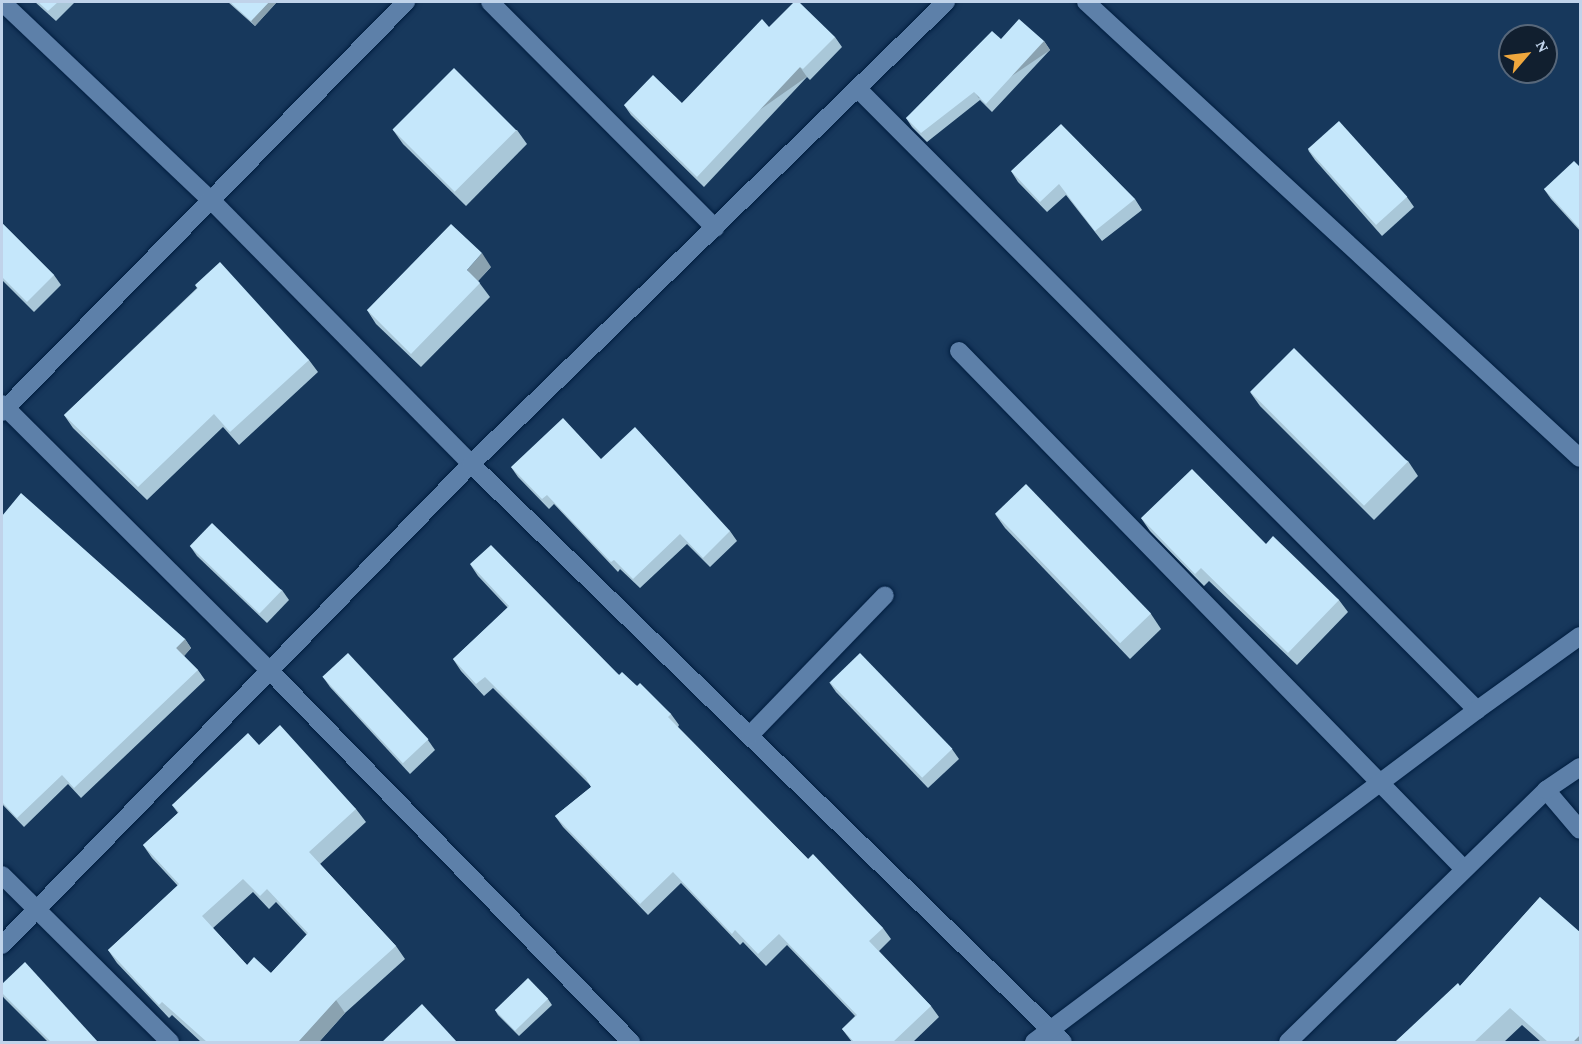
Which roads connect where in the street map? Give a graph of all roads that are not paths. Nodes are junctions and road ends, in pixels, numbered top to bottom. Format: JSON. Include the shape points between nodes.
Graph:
{"nodes":[{"id":1,"x":2,"y":2,"type":"edge"},
{"id":2,"x":406,"y":2,"type":"edge"},
{"id":3,"x":490,"y":2,"type":"edge"},
{"id":4,"x":946,"y":2,"type":"edge"},
{"id":5,"x":1086,"y":2,"type":"edge"},
{"id":6,"x":858,"y":88,"type":"junction"},
{"id":7,"x":211,"y":200,"type":"junction"},
{"id":8,"x":715,"y":228,"type":"junction"},
{"id":9,"x":959,"y":351,"type":"dead end"},
{"id":10,"x":3,"y":408,"type":"edge"},
{"id":11,"x":1581,"y":458,"type":"edge"},
{"id":12,"x":471,"y":464,"type":"junction"},
{"id":13,"x":885,"y":595,"type":"dead end"},
{"id":14,"x":1581,"y":636,"type":"edge"},
{"id":15,"x":270,"y":671,"type":"junction"},
{"id":16,"x":1477,"y":710,"type":"junction"},
{"id":17,"x":750,"y":735,"type":"junction"},
{"id":18,"x":1581,"y":767,"type":"edge"},
{"id":19,"x":1379,"y":783,"type":"junction"},
{"id":20,"x":1546,"y":790,"type":"junction"},
{"id":21,"x":1581,"y":830,"type":"edge"},
{"id":22,"x":1464,"y":869,"type":"junction"},
{"id":23,"x":2,"y":875,"type":"edge"},
{"id":24,"x":38,"y":911,"type":"junction"},
{"id":25,"x":2,"y":945,"type":"edge"},
{"id":26,"x":1057,"y":1036,"type":"edge"},
{"id":27,"x":170,"y":1042,"type":"edge"},
{"id":28,"x":631,"y":1042,"type":"edge"},
{"id":29,"x":1034,"y":1042,"type":"edge"},
{"id":30,"x":1288,"y":1042,"type":"edge"}],
"edges":[{"from":1,"to":7,"type":"street"},
{"from":2,"to":7,"type":"street"},
{"from":3,"to":8,"type":"street"},
{"from":4,"to":6,"type":"street"},
{"from":5,"to":11,"type":"street"},
{"from":6,"to":8,"type":"street"},
{"from":6,"to":16,"type":"street"},
{"from":7,"to":10,"type":"street"},
{"from":7,"to":12,"type":"street"},
{"from":8,"to":12,"type":"street"},
{"from":9,"to":19,"type":"street"},
{"from":10,"to":15,"type":"street"},
{"from":12,"to":15,"type":"street"},
{"from":12,"to":17,"type":"street"},
{"from":13,"to":17,"type":"street"},
{"from":14,"to":16,"type":"street"},
{"from":15,"to":24,"type":"street"},
{"from":15,"to":28,"type":"street"},
{"from":16,"to":19,"type":"street"},
{"from":17,"to":26,"type":"street"},
{"from":18,"to":20,"type":"street"},
{"from":19,"to":22,"type":"street"},
{"from":19,"to":26,"type":"street"},
{"from":20,"to":21,"type":"street"},
{"from":20,"to":22,"type":"street"},
{"from":22,"to":30,"type":"street"},
{"from":23,"to":24,"type":"street"},
{"from":24,"to":25,"type":"street"},
{"from":24,"to":27,"type":"street"},
{"from":26,"to":29,"type":"street"}]}
